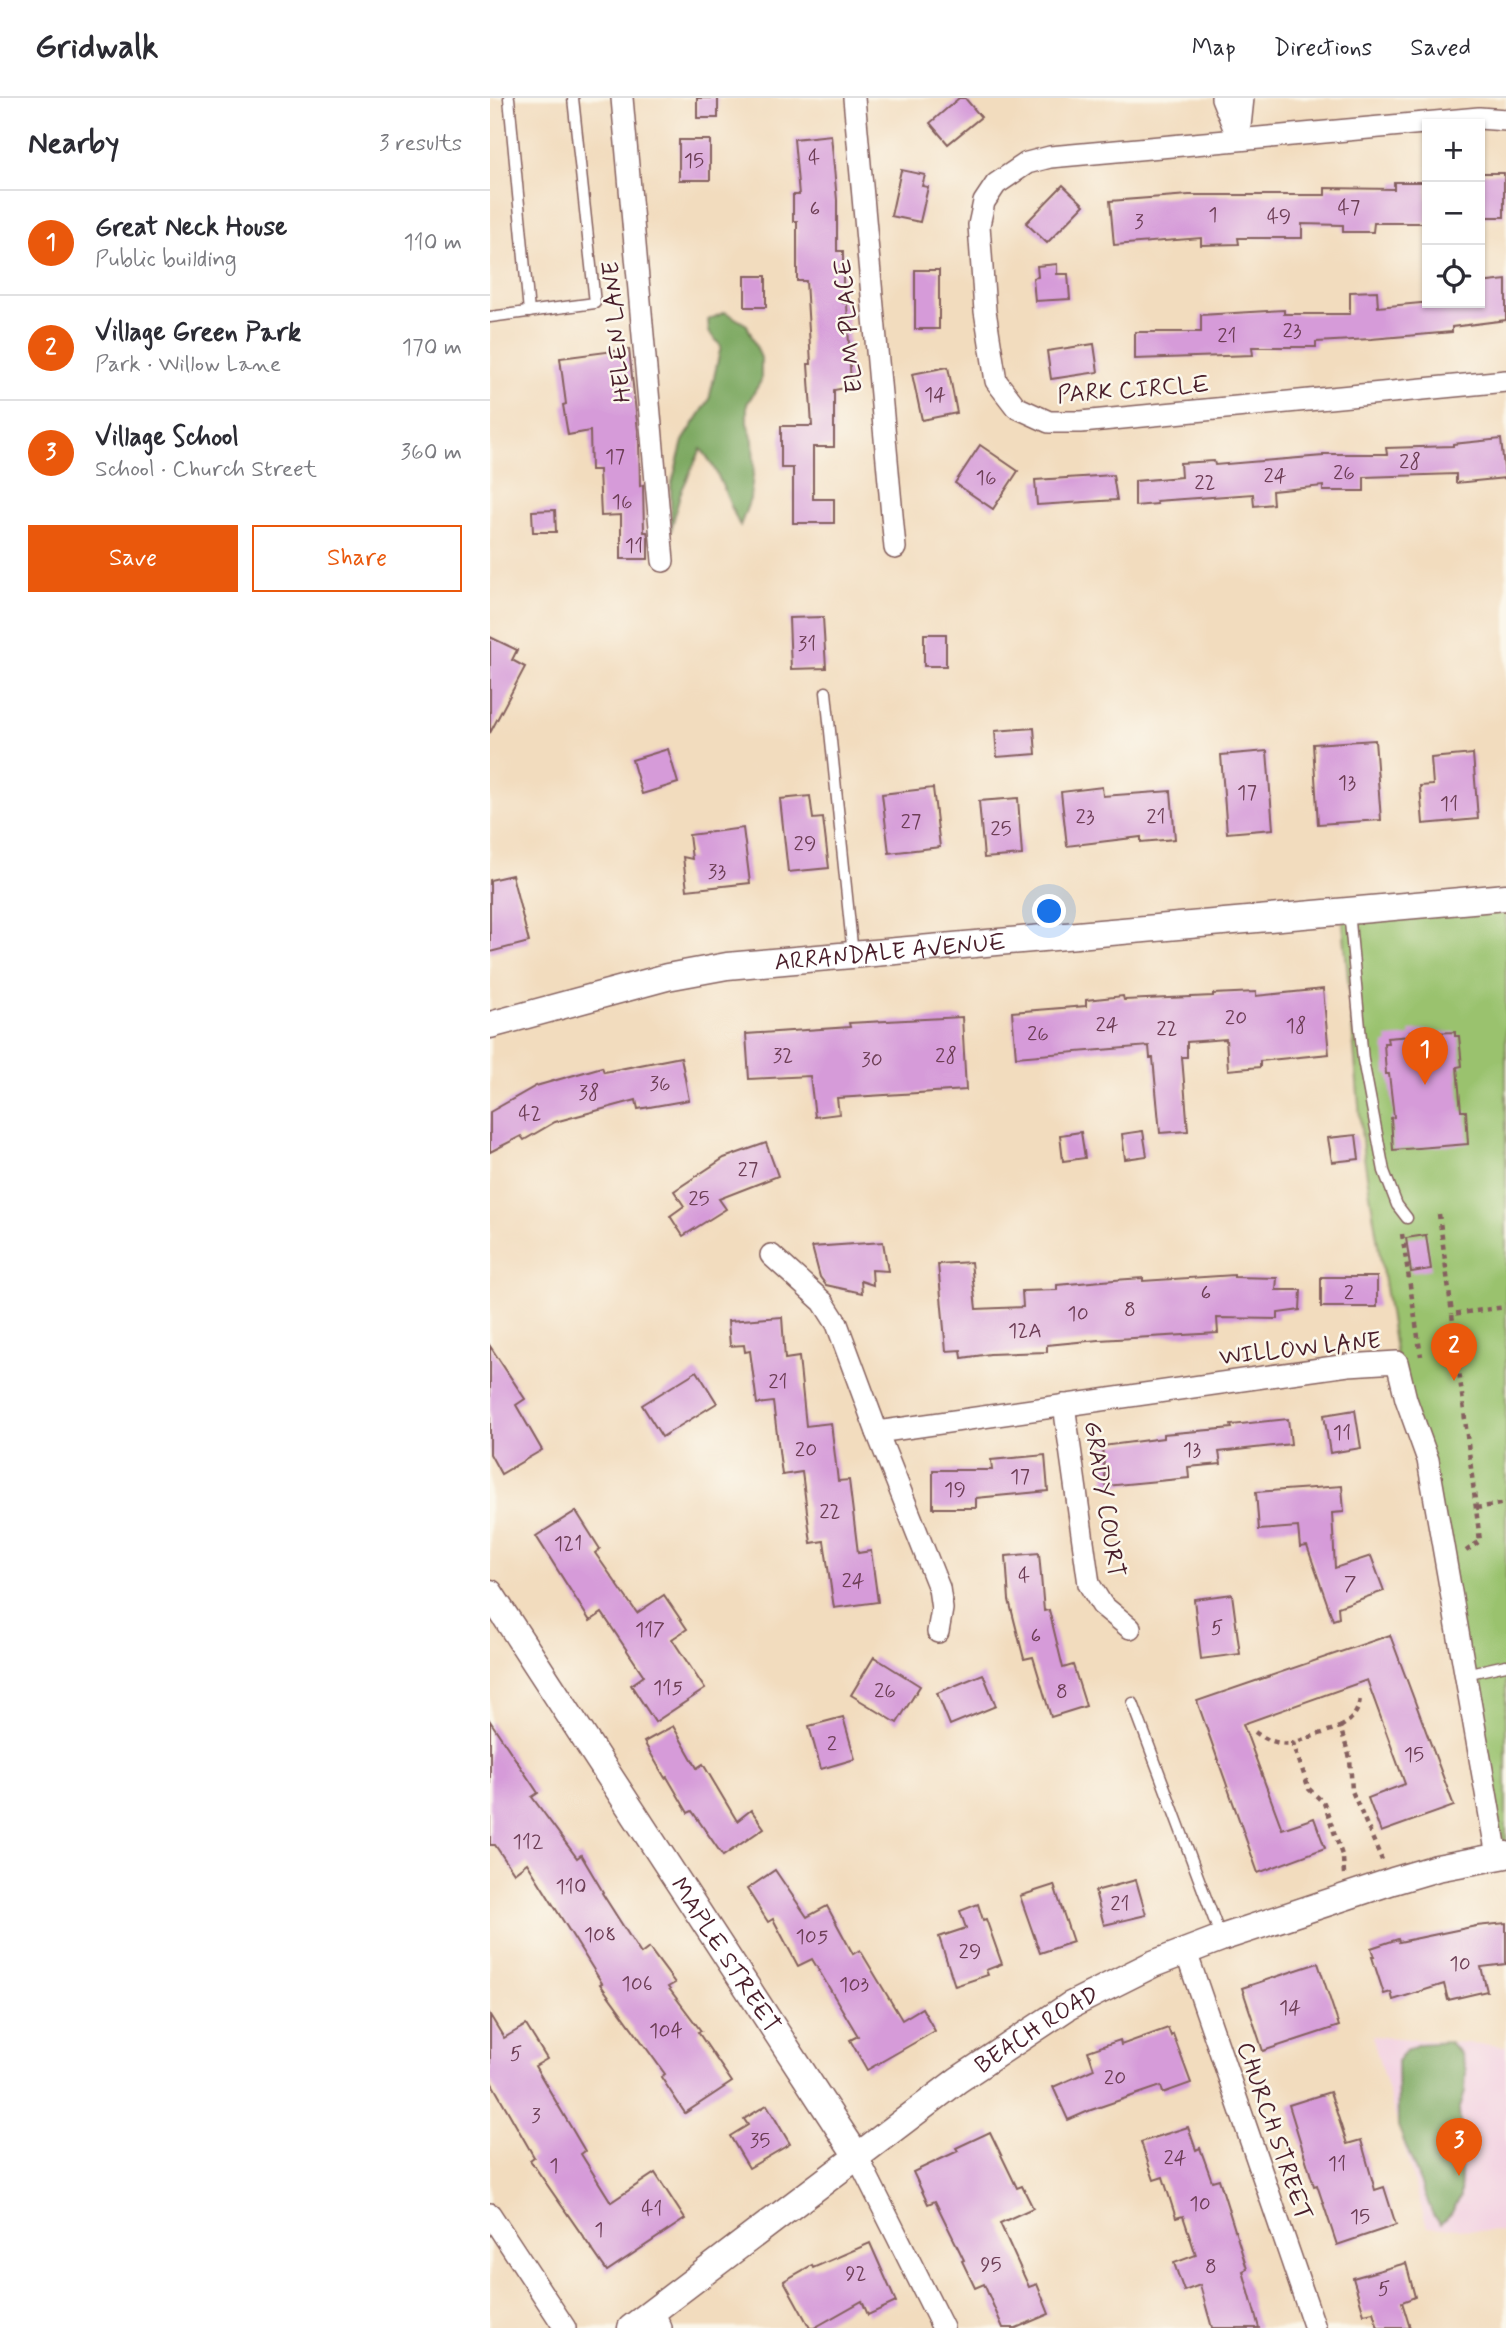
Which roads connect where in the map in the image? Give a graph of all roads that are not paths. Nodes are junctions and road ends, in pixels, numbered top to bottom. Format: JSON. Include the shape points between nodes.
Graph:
{"nodes":[{"id":1,"x":509,"y":98,"type":"edge"},
{"id":2,"x":573,"y":98,"type":"edge"},
{"id":3,"x":622,"y":98,"type":"edge"},
{"id":4,"x":854,"y":98,"type":"edge"},
{"id":5,"x":1222,"y":98,"type":"edge"},
{"id":6,"x":1243,"y":98,"type":"edge"},
{"id":7,"x":1506,"y":120,"type":"edge"},
{"id":8,"x":1238,"y":138,"type":"junction"},
{"id":9,"x":529,"y":312,"type":"junction"},
{"id":10,"x":490,"y":317,"type":"edge"},
{"id":11,"x":1506,"y":381,"type":"edge"},
{"id":12,"x":895,"y":548,"type":"dead end"},
{"id":13,"x":663,"y":561,"type":"dead end"},
{"id":14,"x":826,"y":692,"type":"dead end"},
{"id":15,"x":1506,"y":897,"type":"edge"},
{"id":16,"x":1349,"y":911,"type":"junction"},
{"id":17,"x":853,"y":955,"type":"junction"},
{"id":18,"x":490,"y":1025,"type":"edge"},
{"id":19,"x":1407,"y":1218,"type":"dead end"},
{"id":20,"x":771,"y":1255,"type":"dead end"},
{"id":21,"x":1064,"y":1405,"type":"junction"},
{"id":22,"x":877,"y":1432,"type":"junction"},
{"id":23,"x":490,"y":1593,"type":"edge"},
{"id":24,"x":1130,"y":1628,"type":"dead end"},
{"id":25,"x":938,"y":1632,"type":"dead end"},
{"id":26,"x":1506,"y":1665,"type":"edge"},
{"id":27,"x":1465,"y":1674,"type":"junction"},
{"id":28,"x":1133,"y":1703,"type":"dead end"},
{"id":29,"x":1501,"y":1855,"type":"edge"},
{"id":30,"x":1221,"y":1938,"type":"junction"},
{"id":31,"x":1186,"y":1952,"type":"junction"},
{"id":32,"x":857,"y":2155,"type":"junction"},
{"id":33,"x":490,"y":2214,"type":"edge"},
{"id":34,"x":657,"y":2320,"type":"edge"},
{"id":35,"x":565,"y":2328,"type":"edge"},
{"id":36,"x":631,"y":2328,"type":"edge"},
{"id":37,"x":943,"y":2328,"type":"edge"},
{"id":38,"x":1315,"y":2328,"type":"edge"}],
"edges":[{"from":1,"to":9,"type":"lane"},
{"from":2,"to":9,"type":"lane","via":[[595,303]]},
{"from":3,"to":13,"type":"street","name":"HELEN LANE"},
{"from":4,"to":12,"type":"street","name":"ELM PLACE"},
{"from":5,"to":8,"type":"street"},
{"from":6,"to":8,"type":"street"},
{"from":7,"to":8,"type":"street","name":"PARK CIRCLE","via":[[1479,118]]},
{"from":8,"to":11,"type":"street","name":"PARK CIRCLE","via":[[1050,157],[1027,163],[996,184],[984,202],[979,225],[985,311],[996,381],[1016,407],[1049,422],[1081,422]]},
{"from":9,"to":10,"type":"lane"},
{"from":14,"to":17,"type":"lane"},
{"from":15,"to":16,"type":"street","name":"ARRANDALE AVENUE"},
{"from":16,"to":17,"type":"street","name":"ARRANDALE AVENUE"},
{"from":16,"to":19,"type":"lane","via":[[1363,1060],[1384,1171]]},
{"from":17,"to":18,"type":"street","name":"ARRANDALE AVENUE","via":[[727,966],[667,977]]},
{"from":20,"to":22,"type":"street","via":[[823,1303],[836,1324]]},
{"from":21,"to":22,"type":"street","name":"WILLOW LANE"},
{"from":21,"to":24,"type":"street","name":"GRADY COURT","via":[[1089,1584],[1102,1605]]},
{"from":21,"to":27,"type":"street","name":"WILLOW LANE","via":[[1397,1362],[1427,1460]]},
{"from":22,"to":25,"type":"street","via":[[939,1588]]},
{"from":23,"to":32,"type":"street","name":"MAPLE STREET"},
{"from":26,"to":27,"type":"lane"},
{"from":27,"to":29,"type":"street","name":"WILLOW LANE"},
{"from":28,"to":30,"type":"lane"},
{"from":29,"to":30,"type":"street","name":"BEACH ROAD","via":[[1393,1881]]},
{"from":30,"to":31,"type":"street","name":"BEACH ROAD"},
{"from":31,"to":32,"type":"street","name":"BEACH ROAD","via":[[1069,2006]]},
{"from":31,"to":38,"type":"street","name":"CHURCH STREET"},
{"from":32,"to":34,"type":"street","name":"BEACH ROAD"},
{"from":32,"to":37,"type":"street","name":"MAPLE STREET"},
{"from":33,"to":35,"type":"street"},
{"from":34,"to":36,"type":"street","name":"BEACH ROAD"}]}
